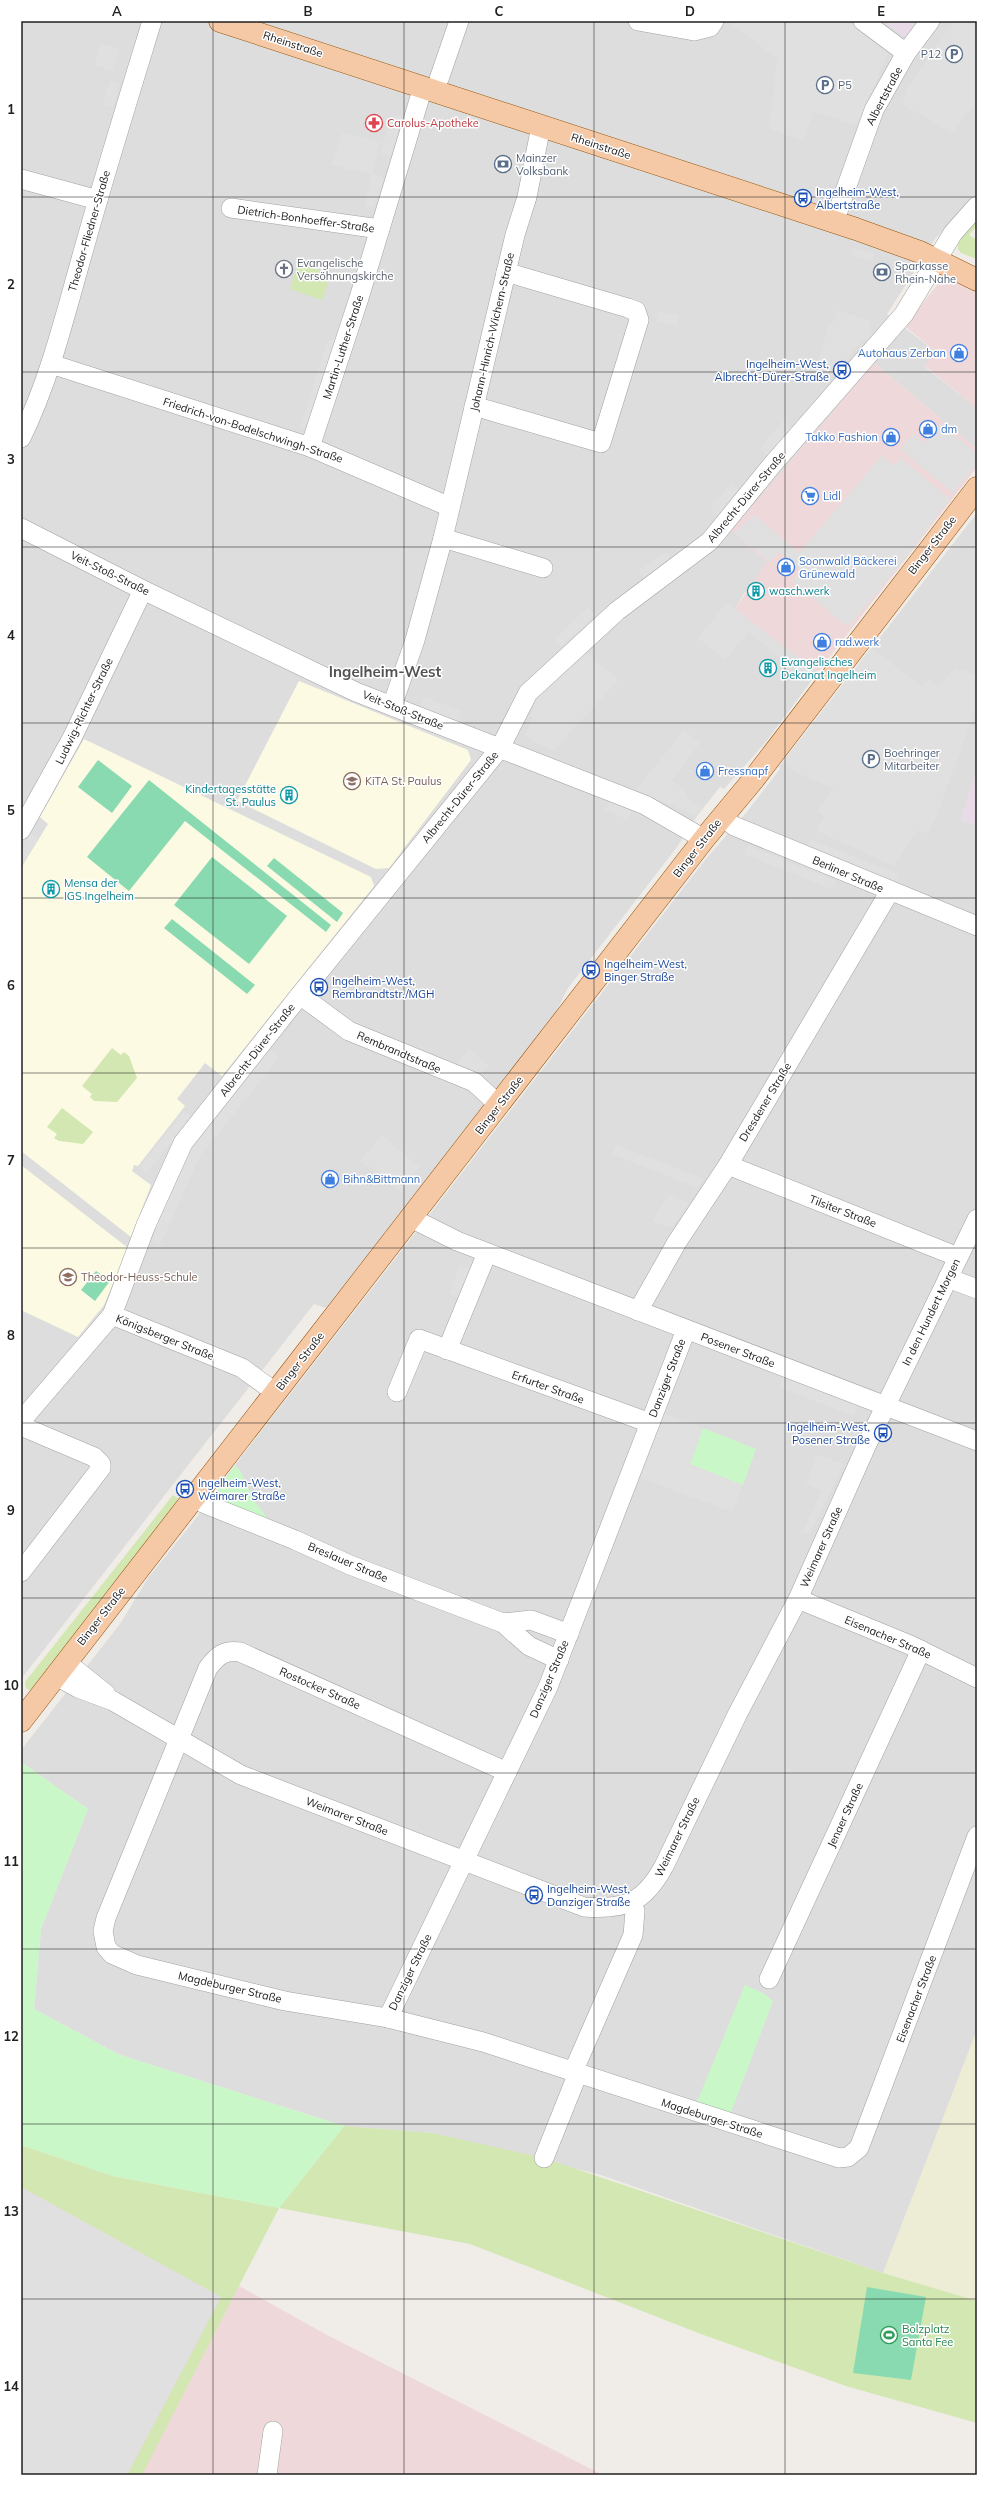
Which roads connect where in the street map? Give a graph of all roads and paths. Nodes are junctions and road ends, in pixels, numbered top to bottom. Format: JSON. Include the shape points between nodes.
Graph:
{"nodes":[{"id":1,"x":152,"y":21,"type":"edge"},
{"id":2,"x":220,"y":21,"type":"edge"},
{"id":3,"x":459,"y":21,"type":"edge"},
{"id":4,"x":638,"y":21,"type":"edge"},
{"id":5,"x":863,"y":21,"type":"edge"},
{"id":6,"x":930,"y":21,"type":"edge"},
{"id":7,"x":712,"y":24,"type":"edge"},
{"id":8,"x":906,"y":53,"type":"junction"},
{"id":9,"x":431,"y":83,"type":"junction"},
{"id":10,"x":541,"y":126,"type":"junction"},
{"id":11,"x":21,"y":178,"type":"edge"},
{"id":12,"x":98,"y":200,"type":"junction"},
{"id":13,"x":977,"y":206,"type":"edge"},
{"id":14,"x":232,"y":208,"type":"dead end"},
{"id":15,"x":834,"y":222,"type":"junction"},
{"id":16,"x":380,"y":229,"type":"junction"},
{"id":17,"x":937,"y":259,"type":"junction"},
{"id":18,"x":506,"y":272,"type":"junction"},
{"id":19,"x":977,"y":280,"type":"edge"},
{"id":20,"x":51,"y":364,"type":"junction"},
{"id":21,"x":474,"y":406,"type":"junction"},
{"id":22,"x":21,"y":438,"type":"edge"},
{"id":23,"x":310,"y":447,"type":"junction"},
{"id":24,"x":977,"y":488,"type":"edge"},
{"id":25,"x":450,"y":507,"type":"junction"},
{"id":26,"x":21,"y":528,"type":"edge"},
{"id":27,"x":443,"y":538,"type":"junction"},
{"id":28,"x":543,"y":568,"type":"dead end"},
{"id":29,"x":143,"y":590,"type":"junction"},
{"id":30,"x":392,"y":706,"type":"junction"},
{"id":31,"x":500,"y":748,"type":"junction"},
{"id":32,"x":722,"y":817,"type":"junction"},
{"id":33,"x":21,"y":830,"type":"edge"},
{"id":34,"x":704,"y":839,"type":"junction"},
{"id":35,"x":890,"y":891,"type":"junction"},
{"id":36,"x":977,"y":926,"type":"edge"},
{"id":37,"x":300,"y":995,"type":"junction"},
{"id":38,"x":499,"y":1105,"type":"junction"},
{"id":39,"x":728,"y":1165,"type":"junction"},
{"id":40,"x":411,"y":1218,"type":"junction"},
{"id":41,"x":977,"y":1219,"type":"edge"},
{"id":42,"x":487,"y":1253,"type":"junction"},
{"id":43,"x":958,"y":1257,"type":"junction"},
{"id":44,"x":948,"y":1278,"type":"junction"},
{"id":45,"x":977,"y":1289,"type":"edge"},
{"id":46,"x":638,"y":1311,"type":"junction"},
{"id":47,"x":112,"y":1315,"type":"junction"},
{"id":48,"x":686,"y":1330,"type":"junction"},
{"id":49,"x":447,"y":1350,"type":"junction"},
{"id":50,"x":397,"y":1392,"type":"dead end"},
{"id":51,"x":276,"y":1393,"type":"junction"},
{"id":52,"x":885,"y":1406,"type":"junction"},
{"id":53,"x":21,"y":1421,"type":"edge"},
{"id":54,"x":650,"y":1423,"type":"junction"},
{"id":55,"x":21,"y":1426,"type":"edge"},
{"id":56,"x":977,"y":1441,"type":"edge"},
{"id":57,"x":193,"y":1499,"type":"junction"},
{"id":58,"x":21,"y":1572,"type":"edge"},
{"id":59,"x":798,"y":1599,"type":"junction"},
{"id":60,"x":503,"y":1623,"type":"junction"},
{"id":61,"x":569,"y":1634,"type":"junction"},
{"id":62,"x":921,"y":1650,"type":"junction"},
{"id":63,"x":559,"y":1660,"type":"junction"},
{"id":64,"x":61,"y":1669,"type":"junction"},
{"id":65,"x":977,"y":1678,"type":"edge"},
{"id":66,"x":21,"y":1721,"type":"edge"},
{"id":67,"x":179,"y":1740,"type":"junction"},
{"id":68,"x":507,"y":1772,"type":"junction"},
{"id":69,"x":977,"y":1836,"type":"edge"},
{"id":70,"x":464,"y":1861,"type":"junction"},
{"id":71,"x":631,"y":1903,"type":"junction"},
{"id":72,"x":769,"y":1979,"type":"dead end"},
{"id":73,"x":388,"y":2018,"type":"junction"},
{"id":74,"x":576,"y":2072,"type":"junction"},
{"id":75,"x":848,"y":2157,"type":"joint"},
{"id":76,"x":544,"y":2158,"type":"dead end"},
{"id":77,"x":273,"y":2431,"type":"dead end"},
{"id":78,"x":267,"y":2475,"type":"edge"}],
"edges":[{"from":1,"to":12,"type":"street","name":"Theodor-Fliedner-Straße"},
{"from":2,"to":9,"type":"main road","name":"Rheinstraße"},
{"from":3,"to":9,"type":"street","name":"Martin-Luther-Straße"},
{"from":4,"to":7,"type":"street","via":[[694,31]]},
{"from":5,"to":8,"type":"street"},
{"from":6,"to":8,"type":"street","name":"Albertstraße"},
{"from":8,"to":15,"type":"street","name":"Albertstraße","via":[[874,110]]},
{"from":9,"to":10,"type":"main road","name":"Rheinstraße"},
{"from":9,"to":16,"type":"street","name":"Martin-Luther-Straße"},
{"from":10,"to":15,"type":"main road","name":"Rheinstraße"},
{"from":10,"to":18,"type":"street","name":"Johann-Hinrich-Wichern-Straße","via":[[527,197]]},
{"from":11,"to":12,"type":"street"},
{"from":12,"to":20,"type":"street","name":"Theodor-Fliedner-Straße"},
{"from":13,"to":17,"type":"street","name":"Albrecht-Dürer-Straße","via":[[953,234]]},
{"from":14,"to":16,"type":"street","name":"Dietrich-Bonhoeffer-Straße"},
{"from":15,"to":17,"type":"main road","name":"Rheinstraße"},
{"from":16,"to":23,"type":"street","name":"Martin-Luther-Straße"},
{"from":17,"to":19,"type":"main road","name":"Rheinstraße"},
{"from":17,"to":31,"type":"street","name":"Albrecht-Dürer-Straße","via":[[904,314],[772,465],[710,541],[617,611],[549,671],[523,700]]},
{"from":18,"to":21,"type":"street","name":"Johann-Hinrich-Wichern-Straße"},
{"from":18,"to":21,"type":"street","via":[[628,308],[636,311],[639,320],[601,443]]},
{"from":20,"to":22,"type":"street","name":"Theodor-Fliedner-Straße","via":[[36,407]]},
{"from":20,"to":23,"type":"street","name":"Friedrich-von-Bodelschwingh-Straße"},
{"from":21,"to":25,"type":"street","name":"Johann-Hinrich-Wichern-Straße"},
{"from":23,"to":25,"type":"street","name":"Friedrich-von-Bodelschwingh-Straße"},
{"from":24,"to":32,"type":"main road","name":"Binger Straße"},
{"from":25,"to":27,"type":"street","name":"Johann-Hinrich-Wichern-Straße"},
{"from":26,"to":29,"type":"street","name":"Veit-Stoß-Straße"},
{"from":27,"to":28,"type":"street"},
{"from":27,"to":30,"type":"street","name":"Johann-Hinrich-Wichern-Straße","via":[[415,640]]},
{"from":29,"to":30,"type":"street","name":"Veit-Stoß-Straße","via":[[356,692]]},
{"from":29,"to":33,"type":"street","name":"Ludwig-Richter-Straße","via":[[72,738]]},
{"from":30,"to":31,"type":"street","name":"Veit-Stoß-Straße"},
{"from":31,"to":34,"type":"street","name":"Veit-Stoß-Straße","via":[[645,805]]},
{"from":31,"to":37,"type":"street","name":"Albrecht-Dürer-Straße"},
{"from":32,"to":34,"type":"main road","name":"Binger Straße"},
{"from":32,"to":35,"type":"street","name":"Berliner Straße","via":[[734,826]]},
{"from":34,"to":38,"type":"main road","name":"Binger Straße"},
{"from":35,"to":36,"type":"street","name":"Berliner Straße"},
{"from":35,"to":39,"type":"street","name":"Dresdener Straße"},
{"from":37,"to":38,"type":"street","name":"Rembrandtstraße","via":[[349,1031],[474,1082]]},
{"from":37,"to":47,"type":"street","name":"Albrecht-Dürer-Straße","via":[[183,1143],[146,1225]]},
{"from":38,"to":40,"type":"main road","name":"Binger Straße"},
{"from":39,"to":43,"type":"street","name":"Tilsiter Straße"},
{"from":39,"to":46,"type":"street","name":"Dresdener Straße","via":[[677,1242]]},
{"from":40,"to":42,"type":"street","name":"Posener Straße"},
{"from":40,"to":51,"type":"main road","name":"Binger Straße"},
{"from":41,"to":43,"type":"street","name":"In den Hundert Morgen"},
{"from":42,"to":46,"type":"street","name":"Posener Straße"},
{"from":42,"to":49,"type":"street"},
{"from":43,"to":44,"type":"street","name":"In den Hundert Morgen"},
{"from":44,"to":45,"type":"street"},
{"from":44,"to":52,"type":"street","name":"In den Hundert Morgen"},
{"from":46,"to":48,"type":"street","name":"Posener Straße"},
{"from":47,"to":51,"type":"street","name":"Königsberger Straße","via":[[242,1368]]},
{"from":47,"to":53,"type":"street","name":"Königsberger Straße"},
{"from":48,"to":52,"type":"street","name":"Posener Straße"},
{"from":48,"to":54,"type":"street","name":"Danziger Straße"},
{"from":49,"to":50,"type":"street","name":"Erfurter Straße","via":[[419,1339]]},
{"from":49,"to":54,"type":"street","name":"Erfurter Straße"},
{"from":51,"to":57,"type":"main road","name":"Binger Straße"},
{"from":52,"to":56,"type":"street","name":"Posener Straße"},
{"from":52,"to":59,"type":"street","name":"Weimarer Straße"},
{"from":54,"to":61,"type":"street","name":"Danziger Straße"},
{"from":55,"to":58,"type":"street","via":[[94,1457],[101,1464],[101,1468]]},
{"from":57,"to":60,"type":"street","name":"Breslauer Straße","via":[[350,1565]]},
{"from":57,"to":64,"type":"main road","name":"Binger Straße"},
{"from":59,"to":62,"type":"street","name":"Eisenacher Straße"},
{"from":59,"to":71,"type":"street","name":"Weimarer Straße","via":[[656,1881]]},
{"from":60,"to":61,"type":"street","name":"Breslauer Straße","via":[[531,1620]]},
{"from":60,"to":63,"type":"street","name":"Breslauer Straße","via":[[529,1646]]},
{"from":61,"to":63,"type":"street","name":"Danziger Straße"},
{"from":62,"to":65,"type":"street","name":"Eisenacher Straße"},
{"from":62,"to":72,"type":"street","name":"Jenaer Straße"},
{"from":63,"to":68,"type":"street","name":"Danziger Straße"},
{"from":64,"to":66,"type":"main road","name":"Binger Straße"},
{"from":64,"to":67,"type":"street","name":"Weimarer Straße"},
{"from":67,"to":68,"type":"street","name":"Rostocker Straße","via":[[208,1668],[222,1653],[230,1650],[240,1652]]},
{"from":67,"to":70,"type":"street","name":"Weimarer Straße","via":[[241,1775]]},
{"from":67,"to":73,"type":"street","name":"Magdeburger Straße","via":[[106,1918],[103,1931],[106,1947],[112,1954],[137,1965],[285,2001]]},
{"from":68,"to":70,"type":"street","name":"Danziger Straße"},
{"from":69,"to":75,"type":"street","name":"Eisenacher Straße","via":[[859,2148]]},
{"from":70,"to":71,"type":"street","name":"Weimarer Straße","via":[[584,1907],[606,1908]]},
{"from":70,"to":73,"type":"street","name":"Danziger Straße"},
{"from":71,"to":74,"type":"street","via":[[635,1911],[632,1935]]},
{"from":73,"to":74,"type":"street","name":"Magdeburger Straße","via":[[483,2042]]},
{"from":74,"to":75,"type":"street","name":"Magdeburger Straße","via":[[839,2158]]},
{"from":74,"to":76,"type":"street"},
{"from":77,"to":78,"type":"street"}]}
